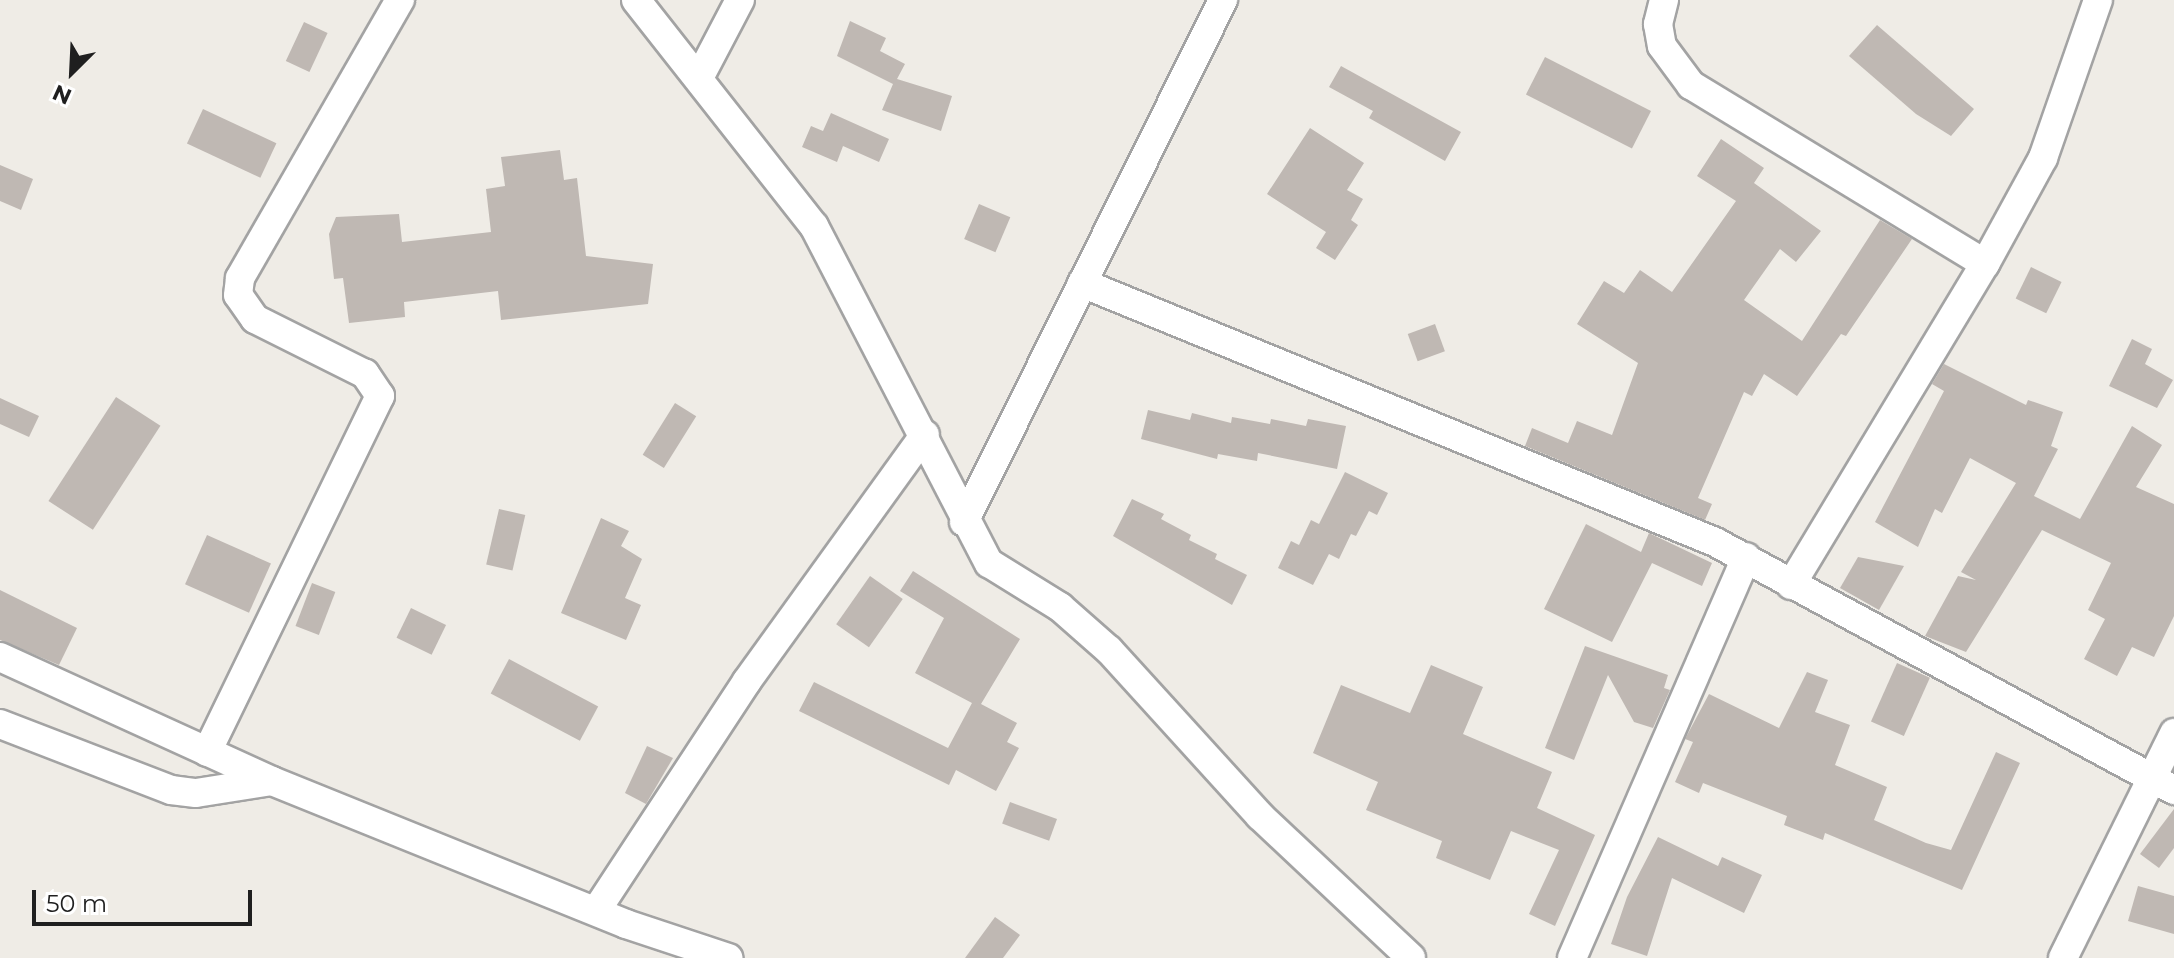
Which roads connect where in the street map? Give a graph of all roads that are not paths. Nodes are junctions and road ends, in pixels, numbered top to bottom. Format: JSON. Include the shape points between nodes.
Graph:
{"nodes":[{"id":1,"x":400,"y":0,"type":"edge"},
{"id":2,"x":636,"y":0,"type":"edge"},
{"id":3,"x":740,"y":0,"type":"edge"},
{"id":4,"x":1223,"y":0,"type":"edge"},
{"id":5,"x":1664,"y":0,"type":"edge"},
{"id":6,"x":2098,"y":0,"type":"edge"},
{"id":7,"x":699,"y":78,"type":"junction"},
{"id":8,"x":1985,"y":264,"type":"junction"},
{"id":9,"x":1082,"y":283,"type":"junction"},
{"id":10,"x":925,"y":434,"type":"junction"},
{"id":11,"x":964,"y":522,"type":"junction"},
{"id":12,"x":1746,"y":557,"type":"junction"},
{"id":13,"x":1791,"y":585,"type":"junction"},
{"id":14,"x":0,"y":657,"type":"edge"},
{"id":15,"x":0,"y":724,"type":"edge"},
{"id":16,"x":2174,"y":733,"type":"edge"},
{"id":17,"x":207,"y":752,"type":"junction"},
{"id":18,"x":272,"y":781,"type":"junction"},
{"id":19,"x":2162,"y":784,"type":"edge"},
{"id":20,"x":596,"y":911,"type":"junction"},
{"id":21,"x":728,"y":958,"type":"edge"},
{"id":22,"x":1411,"y":958,"type":"edge"},
{"id":23,"x":1572,"y":958,"type":"edge"},
{"id":24,"x":2063,"y":958,"type":"edge"}],
"edges":[{"from":1,"to":17,"type":"street","via":[[240,278],[238,295],[255,319],[365,374],[380,396]]},
{"from":2,"to":7,"type":"street"},
{"from":3,"to":7,"type":"street"},
{"from":4,"to":9,"type":"street"},
{"from":5,"to":8,"type":"street","via":[[1658,24],[1662,46],[1691,85]]},
{"from":6,"to":8,"type":"street","via":[[2043,158]]},
{"from":7,"to":10,"type":"street","via":[[814,226]]},
{"from":8,"to":13,"type":"street"},
{"from":9,"to":11,"type":"street"},
{"from":9,"to":12,"type":"street"},
{"from":10,"to":11,"type":"street"},
{"from":10,"to":20,"type":"street","via":[[747,681]]},
{"from":11,"to":22,"type":"street","via":[[989,563],[1060,607],[1098,639],[1260,816]]},
{"from":12,"to":13,"type":"street"},
{"from":12,"to":23,"type":"street"},
{"from":13,"to":19,"type":"street"},
{"from":14,"to":17,"type":"street"},
{"from":15,"to":18,"type":"street","via":[[171,790],[196,793]]},
{"from":16,"to":19,"type":"street"},
{"from":17,"to":18,"type":"street"},
{"from":18,"to":20,"type":"street"},
{"from":19,"to":24,"type":"street"},
{"from":20,"to":21,"type":"street"}]}
